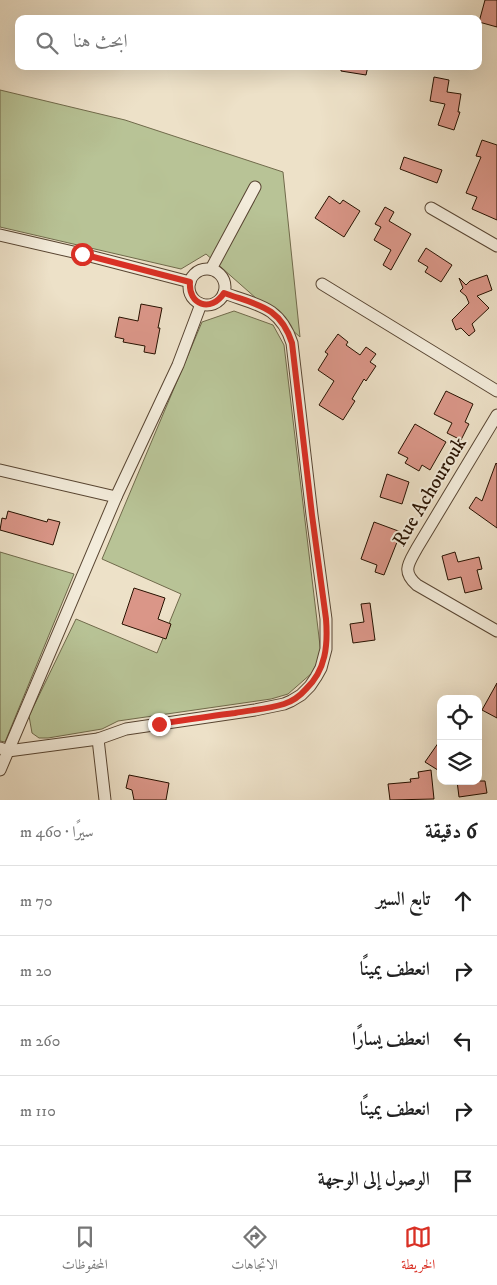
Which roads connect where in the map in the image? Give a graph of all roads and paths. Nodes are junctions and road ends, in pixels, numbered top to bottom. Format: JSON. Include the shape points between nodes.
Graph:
{"nodes":[{"id":1,"x":255,"y":187,"type":"dead end"},
{"id":2,"x":431,"y":208,"type":"dead end"},
{"id":3,"x":0,"y":234,"type":"edge"},
{"id":4,"x":497,"y":246,"type":"edge"},
{"id":5,"x":211,"y":269,"type":"junction"},
{"id":6,"x":190,"y":282,"type":"junction"},
{"id":7,"x":322,"y":284,"type":"dead end"},
{"id":8,"x":224,"y":293,"type":"junction"},
{"id":9,"x":201,"y":304,"type":"junction"},
{"id":10,"x":497,"y":392,"type":"edge"},
{"id":11,"x":497,"y":415,"type":"edge"},
{"id":12,"x":0,"y":470,"type":"edge"},
{"id":13,"x":116,"y":497,"type":"junction"},
{"id":14,"x":497,"y":631,"type":"edge"},
{"id":15,"x":98,"y":739,"type":"junction"},
{"id":16,"x":4,"y":750,"type":"edge"},
{"id":17,"x":0,"y":770,"type":"edge"},
{"id":18,"x":105,"y":800,"type":"edge"}],
"edges":[{"from":1,"to":5,"type":"street"},
{"from":2,"to":4,"type":"street"},
{"from":3,"to":6,"type":"street"},
{"from":5,"to":6,"type":"street","via":[[200,270]]},
{"from":5,"to":8,"type":"street","via":[[224,281]]},
{"from":6,"to":9,"type":"street","via":[[191,294]]},
{"from":7,"to":10,"type":"street"},
{"from":8,"to":9,"type":"street","via":[[214,304]]},
{"from":8,"to":15,"type":"street","via":[[276,314],[289,332],[326,619],[325,659],[310,686],[284,704],[126,729]]},
{"from":9,"to":13,"type":"street","via":[[178,365]]},
{"from":11,"to":14,"type":"street","name":"Rue Achourouk","via":[[407,567],[410,578],[417,585]]},
{"from":12,"to":13,"type":"street"},
{"from":13,"to":16,"type":"street"},
{"from":15,"to":16,"type":"street"},
{"from":15,"to":18,"type":"street"},
{"from":16,"to":17,"type":"street"}]}
